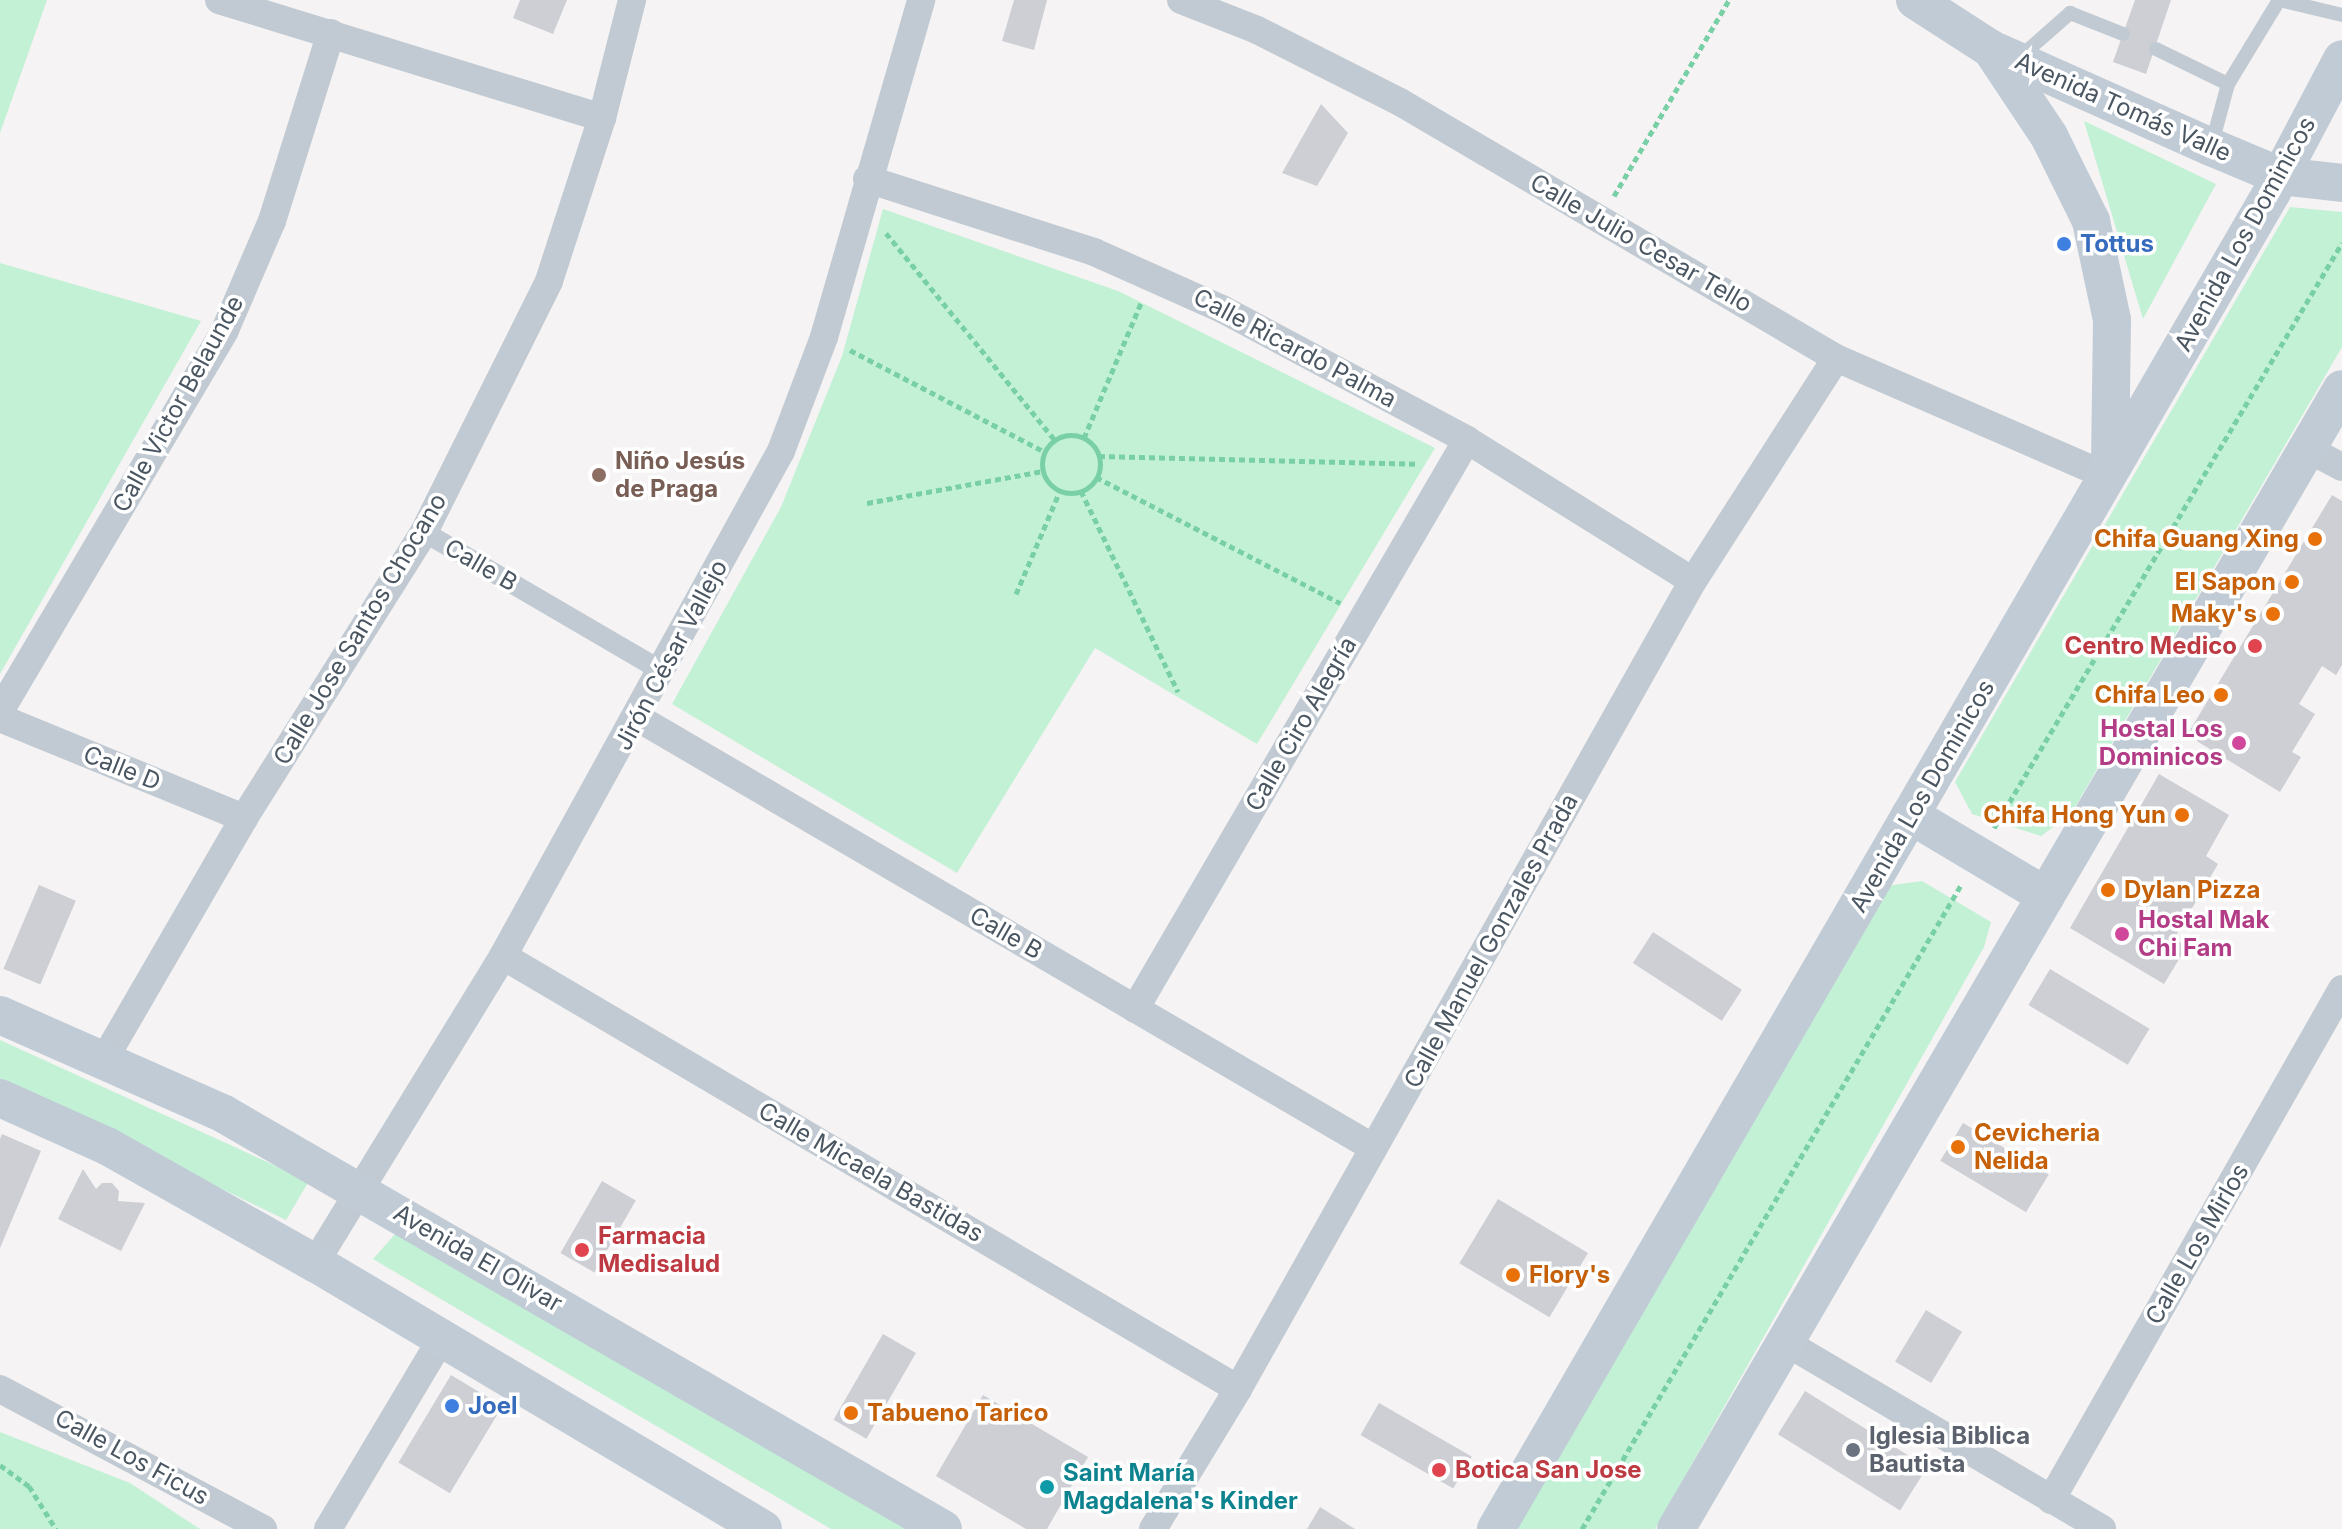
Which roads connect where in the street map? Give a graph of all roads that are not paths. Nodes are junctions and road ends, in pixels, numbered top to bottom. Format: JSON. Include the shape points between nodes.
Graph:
{"nodes":[{"id":1,"x":219,"y":0,"type":"edge"},
{"id":2,"x":632,"y":0,"type":"edge"},
{"id":3,"x":921,"y":0,"type":"edge"},
{"id":4,"x":1181,"y":0,"type":"edge"},
{"id":5,"x":1915,"y":0,"type":"edge"},
{"id":6,"x":2280,"y":0,"type":"edge"},
{"id":7,"x":2073,"y":7,"type":"edge"},
{"id":8,"x":2342,"y":15,"type":"edge"},
{"id":9,"x":331,"y":33,"type":"junction"},
{"id":10,"x":2123,"y":34,"type":"dead end"},
{"id":11,"x":2156,"y":49,"type":"dead end"},
{"id":12,"x":2004,"y":54,"type":"junction"},
{"id":13,"x":2342,"y":59,"type":"edge"},
{"id":14,"x":2228,"y":84,"type":"junction"},
{"id":15,"x":602,"y":118,"type":"junction"},
{"id":16,"x":2211,"y":147,"type":"junction"},
{"id":17,"x":2280,"y":176,"type":"junction"},
{"id":18,"x":2342,"y":183,"type":"edge"},
{"id":19,"x":864,"y":190,"type":"junction"},
{"id":20,"x":1836,"y":358,"type":"junction"},
{"id":21,"x":2342,"y":389,"type":"edge"},
{"id":22,"x":1467,"y":440,"type":"junction"},
{"id":23,"x":2308,"y":449,"type":"junction"},
{"id":24,"x":2342,"y":467,"type":"edge"},
{"id":25,"x":2108,"y":474,"type":"junction"},
{"id":26,"x":424,"y":532,"type":"junction"},
{"id":27,"x":1693,"y":581,"type":"junction"},
{"id":28,"x":662,"y":671,"type":"junction"},
{"id":29,"x":0,"y":711,"type":"edge"},
{"id":30,"x":0,"y":718,"type":"edge"},
{"id":31,"x":638,"y":718,"type":"junction"},
{"id":32,"x":1910,"y":815,"type":"junction"},
{"id":33,"x":244,"y":818,"type":"junction"},
{"id":34,"x":2046,"y":896,"type":"junction"},
{"id":35,"x":503,"y":956,"type":"junction"},
{"id":36,"x":2342,"y":989,"type":"edge"},
{"id":37,"x":1135,"y":1009,"type":"junction"},
{"id":38,"x":0,"y":1015,"type":"edge"},
{"id":39,"x":105,"y":1058,"type":"junction"},
{"id":40,"x":0,"y":1098,"type":"edge"},
{"id":41,"x":1374,"y":1148,"type":"junction"},
{"id":42,"x":361,"y":1190,"type":"junction"},
{"id":43,"x":315,"y":1263,"type":"junction"},
{"id":44,"x":440,"y":1341,"type":"junction"},
{"id":45,"x":1785,"y":1342,"type":"junction"},
{"id":46,"x":0,"y":1389,"type":"edge"},
{"id":47,"x":1238,"y":1389,"type":"junction"},
{"id":48,"x":2051,"y":1500,"type":"junction"},
{"id":49,"x":263,"y":1529,"type":"edge"},
{"id":50,"x":328,"y":1529,"type":"edge"},
{"id":51,"x":763,"y":1529,"type":"edge"},
{"id":52,"x":943,"y":1529,"type":"edge"},
{"id":53,"x":1153,"y":1529,"type":"edge"},
{"id":54,"x":1496,"y":1529,"type":"edge"},
{"id":55,"x":1676,"y":1529,"type":"edge"},
{"id":56,"x":2102,"y":1529,"type":"edge"}],
"edges":[{"from":1,"to":9,"type":"street"},
{"from":2,"to":15,"type":"street","name":"Calle Jose Santos Chocano"},
{"from":3,"to":19,"type":"street","name":"Jirón César Vallejo"},
{"from":4,"to":20,"type":"street","name":"Calle Julio Cesar Tello","via":[[1257,30],[1400,102]]},
{"from":5,"to":12,"type":"main road","name":"Avenida Tomás Valle"},
{"from":6,"to":8,"type":"lane"},
{"from":6,"to":14,"type":"lane"},
{"from":7,"to":10,"type":"lane"},
{"from":7,"to":12,"type":"lane"},
{"from":9,"to":15,"type":"street"},
{"from":9,"to":29,"type":"street","name":"Calle Victor Belaunde","via":[[272,221],[225,330]]},
{"from":11,"to":14,"type":"lane"},
{"from":12,"to":16,"type":"main road","name":"Avenida Tomás Valle"},
{"from":12,"to":25,"type":"main road","via":[[2091,221],[2112,320]]},
{"from":13,"to":17,"type":"main road","name":"Avenida Los Dominicos"},
{"from":14,"to":16,"type":"lane"},
{"from":15,"to":26,"type":"street","name":"Calle Jose Santos Chocano","via":[[549,281]]},
{"from":16,"to":17,"type":"main road","name":"Avenida Tomás Valle"},
{"from":17,"to":18,"type":"main road","name":"Avenida Tomás Valle"},
{"from":17,"to":25,"type":"main road","name":"Avenida Los Dominicos"},
{"from":19,"to":22,"type":"street","name":"Calle Ricardo Palma","via":[[1152,275]]},
{"from":19,"to":28,"type":"street","name":"Jirón César Vallejo","via":[[824,337],[781,451]]},
{"from":20,"to":25,"type":"street","name":"Calle Julio Cesar Tello"},
{"from":20,"to":27,"type":"street","name":"Calle Manuel Gonzales Prada"},
{"from":21,"to":23,"type":"main road"},
{"from":22,"to":27,"type":"street","name":"Calle Ricardo Palma"},
{"from":22,"to":37,"type":"street","name":"Calle Ciro Alegría"},
{"from":23,"to":24,"type":"street"},
{"from":23,"to":34,"type":"main road"},
{"from":25,"to":32,"type":"main road","name":"Avenida Los Dominicos"},
{"from":26,"to":28,"type":"street","name":"Calle B"},
{"from":26,"to":33,"type":"street","name":"Calle Jose Santos Chocano"},
{"from":27,"to":41,"type":"street","name":"Calle Manuel Gonzales Prada"},
{"from":28,"to":31,"type":"street","name":"Jirón César Vallejo"},
{"from":30,"to":33,"type":"street","name":"Calle D"},
{"from":31,"to":35,"type":"street","name":"Jirón César Vallejo"},
{"from":31,"to":37,"type":"street","name":"Calle B"},
{"from":32,"to":34,"type":"main road"},
{"from":32,"to":54,"type":"main road","name":"Avenida Los Dominicos"},
{"from":33,"to":39,"type":"street","name":"Calle Jose Santos Chocano"},
{"from":34,"to":45,"type":"main road"},
{"from":35,"to":42,"type":"street","name":"Jirón César Vallejo"},
{"from":35,"to":47,"type":"street","name":"Calle Micaela Bastidas"},
{"from":36,"to":48,"type":"street","name":"Calle Los Mirlos"},
{"from":37,"to":41,"type":"street","name":"Calle B"},
{"from":38,"to":39,"type":"main road","name":"Avenida El Olivar"},
{"from":39,"to":42,"type":"main road","name":"Avenida El Olivar","via":[[224,1114]]},
{"from":40,"to":43,"type":"main road","via":[[107,1146]]},
{"from":41,"to":47,"type":"street","name":"Calle Manuel Gonzales Prada"},
{"from":42,"to":43,"type":"street","name":"Jirón César Vallejo"},
{"from":42,"to":52,"type":"main road","name":"Avenida El Olivar"},
{"from":43,"to":44,"type":"main road"},
{"from":44,"to":50,"type":"street"},
{"from":44,"to":51,"type":"main road"},
{"from":45,"to":48,"type":"street"},
{"from":45,"to":55,"type":"main road"},
{"from":46,"to":49,"type":"street","name":"Calle Los Ficus"},
{"from":47,"to":53,"type":"street","name":"Calle Manuel Gonzales Prada"},
{"from":48,"to":56,"type":"street"}]}
